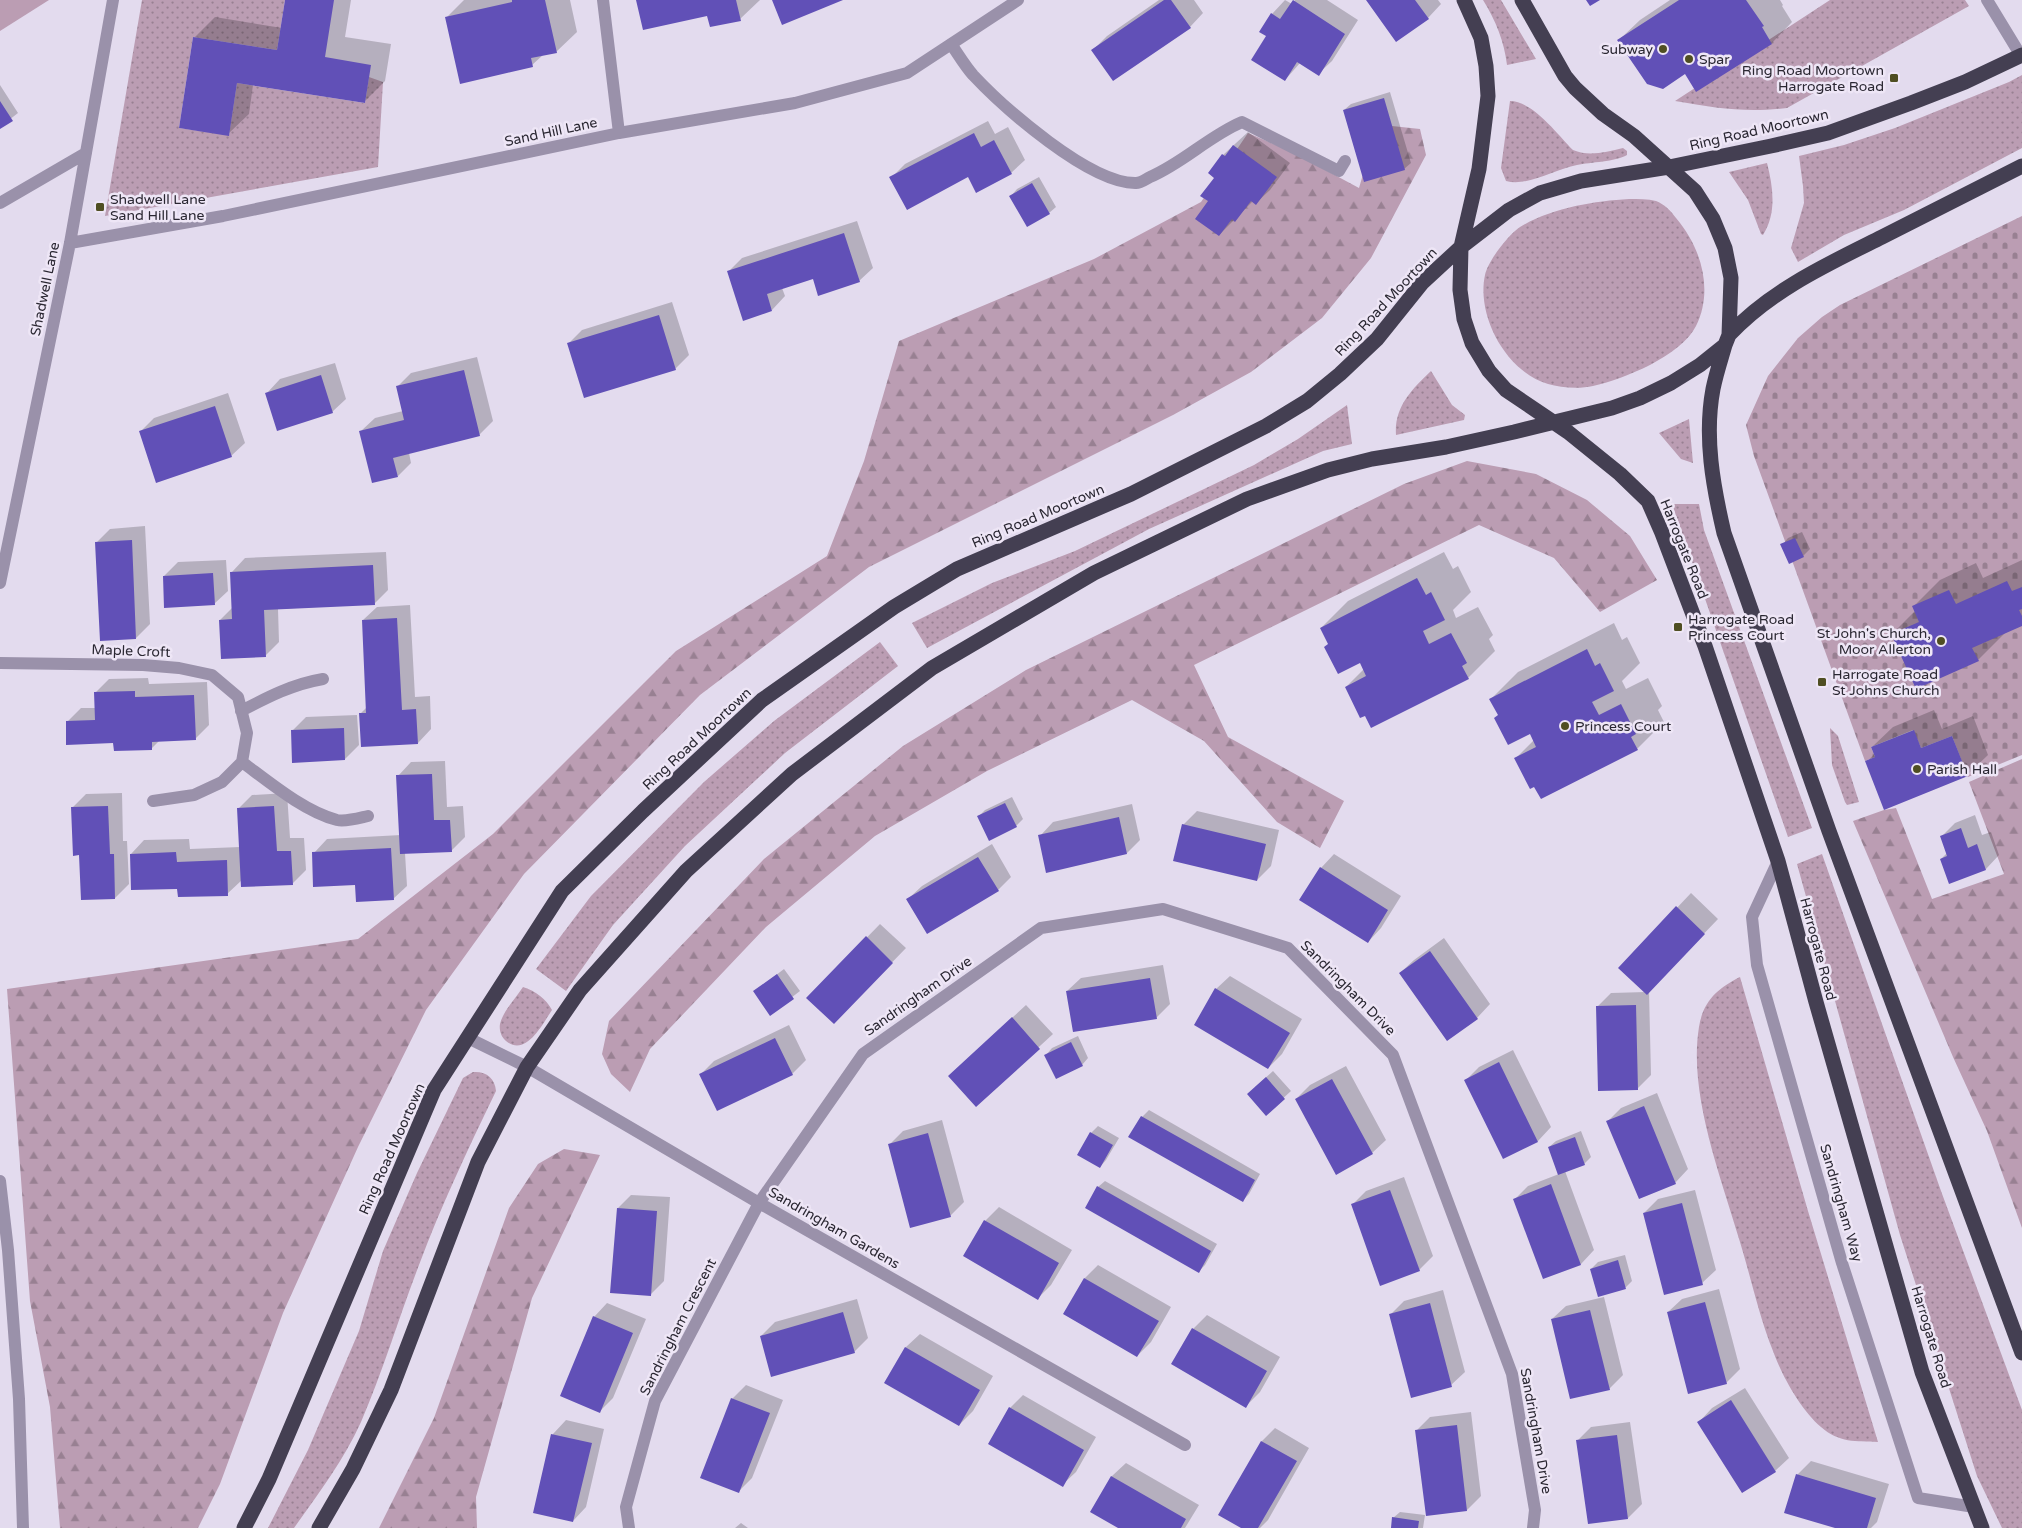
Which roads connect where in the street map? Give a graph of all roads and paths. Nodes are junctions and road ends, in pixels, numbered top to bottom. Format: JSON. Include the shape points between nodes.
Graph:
{"nodes":[{"id":1,"x":113,"y":0,"type":"edge"},
{"id":2,"x":603,"y":0,"type":"edge"},
{"id":3,"x":1018,"y":0,"type":"edge"},
{"id":4,"x":1464,"y":0,"type":"edge"},
{"id":5,"x":1522,"y":0,"type":"edge"},
{"id":6,"x":1987,"y":0,"type":"edge"},
{"id":7,"x":951,"y":44,"type":"junction"},
{"id":8,"x":2022,"y":55,"type":"edge"},
{"id":9,"x":619,"y":133,"type":"junction"},
{"id":10,"x":86,"y":153,"type":"junction"},
{"id":11,"x":1345,"y":161,"type":"dead end"},
{"id":12,"x":2022,"y":166,"type":"edge"},
{"id":13,"x":1669,"y":167,"type":"junction"},
{"id":14,"x":0,"y":202,"type":"edge"},
{"id":15,"x":70,"y":243,"type":"junction"},
{"id":16,"x":1461,"y":247,"type":"junction"},
{"id":17,"x":1727,"y":340,"type":"junction"},
{"id":18,"x":1552,"y":422,"type":"junction"},
{"id":19,"x":0,"y":583,"type":"edge"},
{"id":20,"x":0,"y":663,"type":"edge"},
{"id":21,"x":323,"y":679,"type":"dead end"},
{"id":22,"x":242,"y":711,"type":"junction"},
{"id":23,"x":242,"y":762,"type":"junction"},
{"id":24,"x":153,"y":801,"type":"dead end"},
{"id":25,"x":368,"y":816,"type":"dead end"},
{"id":26,"x":1778,"y":860,"type":"junction"},
{"id":27,"x":468,"y":1038,"type":"junction"},
{"id":28,"x":526,"y":1067,"type":"junction"},
{"id":29,"x":0,"y":1181,"type":"edge"},
{"id":30,"x":759,"y":1203,"type":"junction"},
{"id":31,"x":2022,"y":1353,"type":"edge"},
{"id":32,"x":1185,"y":1444,"type":"dead end"},
{"id":33,"x":1974,"y":1507,"type":"junction"},
{"id":34,"x":24,"y":1528,"type":"edge"},
{"id":35,"x":244,"y":1528,"type":"edge"},
{"id":36,"x":319,"y":1528,"type":"edge"},
{"id":37,"x":629,"y":1528,"type":"edge"},
{"id":38,"x":1533,"y":1528,"type":"edge"},
{"id":39,"x":1982,"y":1528,"type":"edge"}],
"edges":[{"from":1,"to":10,"type":"street","name":"Shadwell Lane"},
{"from":2,"to":9,"type":"street"},
{"from":3,"to":7,"type":"street","name":"Sand Hill Lane"},
{"from":4,"to":16,"type":"highway","name":"Harrogate Road","via":[[1481,38],[1488,96],[1479,169]]},
{"from":5,"to":13,"type":"highway","via":[[1575,88]]},
{"from":6,"to":8,"type":"street"},
{"from":7,"to":9,"type":"street","name":"Sand Hill Lane","via":[[907,73],[795,103]]},
{"from":7,"to":11,"type":"street","via":[[972,74],[1005,106],[1054,146],[1105,176],[1137,183],[1165,171],[1242,122],[1339,170]]},
{"from":8,"to":13,"type":"highway","name":"Ring Road Moortown","via":[[1911,104],[1828,132]]},
{"from":9,"to":15,"type":"street","name":"Sand Hill Lane","via":[[223,216]]},
{"from":10,"to":14,"type":"street"},
{"from":10,"to":15,"type":"street","name":"Shadwell Lane"},
{"from":12,"to":17,"type":"highway","via":[[1800,279],[1743,320]]},
{"from":13,"to":16,"type":"highway","name":"Ring Road Moortown","via":[[1581,181],[1540,193],[1509,210]]},
{"from":13,"to":17,"type":"highway","via":[[1695,191],[1713,219],[1725,248],[1731,278]]},
{"from":15,"to":19,"type":"street","name":"Shadwell Lane"},
{"from":16,"to":18,"type":"highway","name":"Harrogate Road","via":[[1460,290],[1464,319],[1472,343],[1489,371],[1506,390]]},
{"from":16,"to":27,"type":"highway","name":"Ring Road Moortown","via":[[1422,283],[1377,339],[1306,401],[1266,426],[1131,494],[957,569],[894,608],[762,700],[562,891]]},
{"from":17,"to":18,"type":"highway","via":[[1700,365],[1640,398]]},
{"from":17,"to":31,"type":"highway","via":[[1713,389],[1710,447],[1713,486],[1724,534],[1829,831]]},
{"from":18,"to":26,"type":"highway","name":"Harrogate Road","via":[[1590,448],[1648,501],[1705,646]]},
{"from":18,"to":28,"type":"highway","via":[[1328,470],[1247,499],[1094,573],[932,668],[792,774],[686,871],[580,990]]},
{"from":20,"to":22,"type":"street","name":"Maple Croft","via":[[179,668],[212,675],[238,698]]},
{"from":21,"to":22,"type":"street","via":[[276,693]]},
{"from":22,"to":23,"type":"street","name":"Maple Croft","via":[[247,733]]},
{"from":23,"to":24,"type":"street","via":[[222,782],[194,795]]},
{"from":23,"to":25,"type":"street","via":[[280,791],[312,809],[339,820]]},
{"from":26,"to":33,"type":"highway","name":"Harrogate Road","via":[[1922,1372]]},
{"from":26,"to":33,"type":"street","name":"Sandringham Way","via":[[1752,917],[1757,964],[1842,1263],[1918,1498]]},
{"from":27,"to":28,"type":"street","name":"Sandringham Gardens"},
{"from":27,"to":35,"type":"highway","name":"Ring Road Moortown","via":[[434,1090],[268,1479]]},
{"from":28,"to":30,"type":"street","name":"Sandringham Gardens"},
{"from":28,"to":36,"type":"highway","via":[[478,1162],[391,1390],[353,1469]]},
{"from":29,"to":34,"type":"street","via":[[19,1399]]},
{"from":30,"to":32,"type":"street","name":"Sandringham Gardens"},
{"from":30,"to":37,"type":"street","name":"Sandringham Crescent","via":[[656,1401],[626,1507]]},
{"from":30,"to":38,"type":"street","name":"Sandringham Drive","via":[[863,1054],[1042,928],[1163,909],[1288,948],[1393,1055],[1512,1374],[1535,1510]]},
{"from":33,"to":39,"type":"highway","name":"Harrogate Road"}]}
